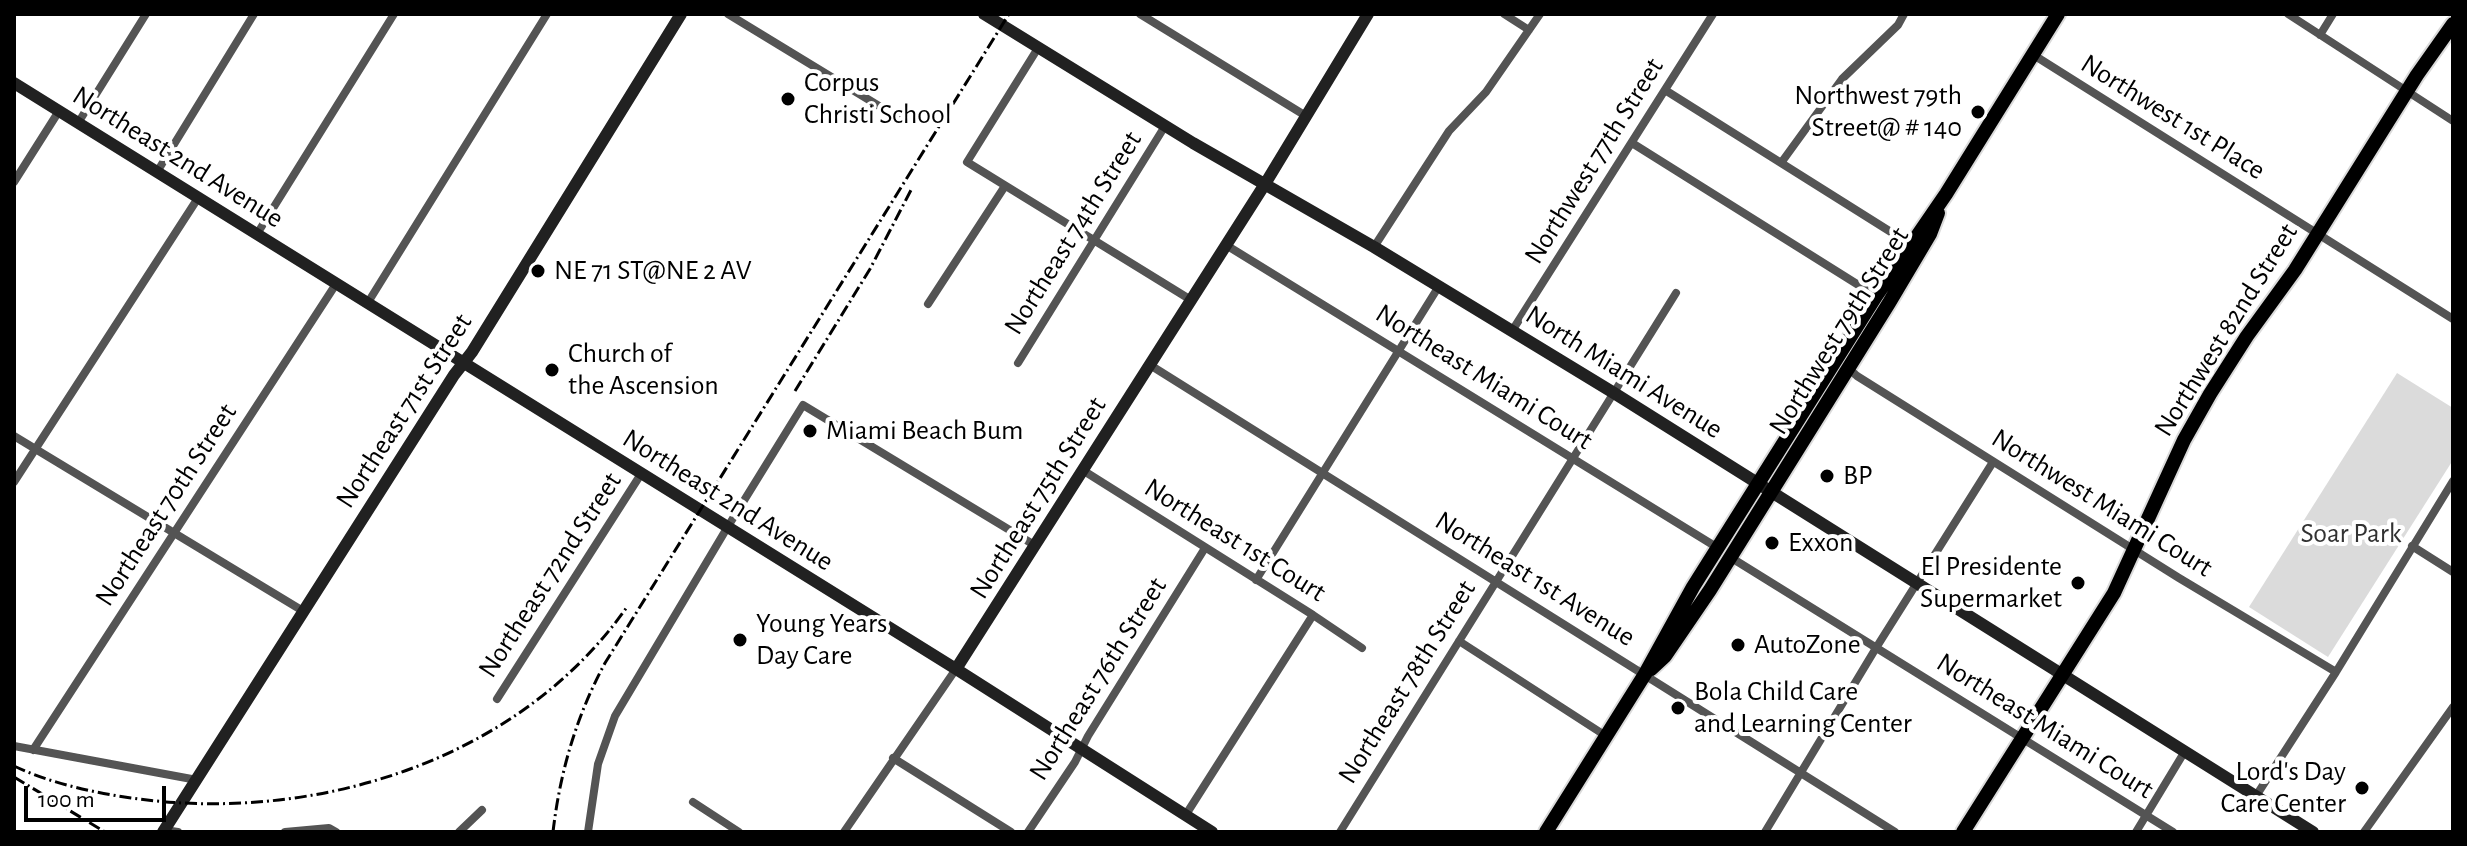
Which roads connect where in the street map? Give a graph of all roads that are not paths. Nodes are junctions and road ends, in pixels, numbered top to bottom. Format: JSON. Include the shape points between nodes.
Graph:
{"nodes":[{"id":1,"x":146,"y":14,"type":"edge"},
{"id":2,"x":254,"y":14,"type":"edge"},
{"id":3,"x":394,"y":14,"type":"edge"},
{"id":4,"x":547,"y":14,"type":"edge"},
{"id":5,"x":681,"y":14,"type":"edge"},
{"id":6,"x":728,"y":14,"type":"edge"},
{"id":7,"x":984,"y":14,"type":"edge"},
{"id":8,"x":1140,"y":14,"type":"edge"},
{"id":9,"x":1368,"y":14,"type":"edge"},
{"id":10,"x":1504,"y":14,"type":"edge"},
{"id":11,"x":1540,"y":14,"type":"edge"},
{"id":12,"x":1713,"y":14,"type":"edge"},
{"id":13,"x":1904,"y":14,"type":"edge"},
{"id":14,"x":2058,"y":14,"type":"edge"},
{"id":15,"x":2288,"y":14,"type":"edge"},
{"id":16,"x":2333,"y":14,"type":"edge"},
{"id":17,"x":2453,"y":24,"type":"edge"},
{"id":18,"x":1529,"y":30,"type":"junction"},
{"id":19,"x":2320,"y":35,"type":"junction"},
{"id":20,"x":1038,"y":48,"type":"junction"},
{"id":21,"x":2032,"y":54,"type":"junction"},
{"id":22,"x":14,"y":83,"type":"edge"},
{"id":23,"x":1665,"y":90,"type":"junction"},
{"id":24,"x":2407,"y":91,"type":"junction"},
{"id":25,"x":59,"y":111,"type":"junction"},
{"id":26,"x":1306,"y":116,"type":"junction"},
{"id":27,"x":902,"y":120,"type":"dead end"},
{"id":28,"x":2453,"y":121,"type":"edge"},
{"id":29,"x":78,"y":123,"type":"junction"},
{"id":30,"x":1165,"y":126,"type":"junction"},
{"id":31,"x":1632,"y":143,"type":"junction"},
{"id":32,"x":1781,"y":163,"type":"junction"},
{"id":33,"x":157,"y":172,"type":"junction"},
{"id":34,"x":14,"y":182,"type":"edge"},
{"id":35,"x":1265,"y":184,"type":"junction"},
{"id":36,"x":1005,"y":186,"type":"junction"},
{"id":37,"x":1946,"y":194,"type":"junction"},
{"id":38,"x":198,"y":198,"type":"junction"},
{"id":39,"x":257,"y":234,"type":"junction"},
{"id":40,"x":2318,"y":234,"type":"junction"},
{"id":41,"x":1095,"y":240,"type":"junction"},
{"id":42,"x":1910,"y":244,"type":"junction"},
{"id":43,"x":1226,"y":245,"type":"junction"},
{"id":44,"x":1374,"y":247,"type":"junction"},
{"id":45,"x":336,"y":284,"type":"junction"},
{"id":46,"x":1439,"y":286,"type":"junction"},
{"id":47,"x":1676,"y":293,"type":"dead end"},
{"id":48,"x":1876,"y":296,"type":"junction"},
{"id":49,"x":1191,"y":300,"type":"junction"},
{"id":50,"x":367,"y":304,"type":"junction"},
{"id":51,"x":928,"y":304,"type":"dead end"},
{"id":52,"x":2453,"y":319,"type":"edge"},
{"id":53,"x":1512,"y":331,"type":"junction"},
{"id":54,"x":1398,"y":350,"type":"junction"},
{"id":55,"x":463,"y":363,"type":"junction"},
{"id":56,"x":1018,"y":363,"type":"dead end"},
{"id":57,"x":1150,"y":365,"type":"junction"},
{"id":58,"x":1848,"y":368,"type":"junction"},
{"id":59,"x":1614,"y":393,"type":"junction"},
{"id":60,"x":14,"y":436,"type":"edge"},
{"id":61,"x":35,"y":449,"type":"junction"},
{"id":62,"x":1574,"y":458,"type":"junction"},
{"id":63,"x":1993,"y":462,"type":"junction"},
{"id":64,"x":1084,"y":471,"type":"junction"},
{"id":65,"x":1323,"y":473,"type":"junction"},
{"id":66,"x":641,"y":474,"type":"junction"},
{"id":67,"x":2453,"y":481,"type":"edge"},
{"id":68,"x":14,"y":482,"type":"edge"},
{"id":69,"x":1764,"y":488,"type":"junction"},
{"id":70,"x":727,"y":528,"type":"junction"},
{"id":71,"x":175,"y":533,"type":"junction"},
{"id":72,"x":1036,"y":546,"type":"junction"},
{"id":73,"x":2412,"y":546,"type":"junction"},
{"id":74,"x":1205,"y":548,"type":"junction"},
{"id":75,"x":2135,"y":551,"type":"junction"},
{"id":76,"x":1724,"y":553,"type":"junction"},
{"id":77,"x":2453,"y":572,"type":"edge"},
{"id":78,"x":1256,"y":580,"type":"junction"},
{"id":79,"x":1496,"y":580,"type":"junction"},
{"id":80,"x":1917,"y":583,"type":"junction"},
{"id":81,"x":303,"y":611,"type":"junction"},
{"id":82,"x":1313,"y":615,"type":"junction"},
{"id":83,"x":1459,"y":641,"type":"junction"},
{"id":84,"x":1362,"y":648,"type":"dead end"},
{"id":85,"x":1876,"y":648,"type":"junction"},
{"id":86,"x":956,"y":669,"type":"junction"},
{"id":87,"x":2336,"y":672,"type":"junction"},
{"id":88,"x":1645,"y":674,"type":"junction"},
{"id":89,"x":2063,"y":675,"type":"junction"},
{"id":90,"x":497,"y":699,"type":"dead end"},
{"id":91,"x":2453,"y":707,"type":"edge"},
{"id":92,"x":1606,"y":736,"type":"junction"},
{"id":93,"x":2023,"y":738,"type":"junction"},
{"id":94,"x":14,"y":746,"type":"edge"},
{"id":95,"x":1081,"y":749,"type":"junction"},
{"id":96,"x":33,"y":750,"type":"junction"},
{"id":97,"x":2185,"y":751,"type":"junction"},
{"id":98,"x":893,"y":758,"type":"junction"},
{"id":99,"x":1801,"y":773,"type":"junction"},
{"id":100,"x":197,"y":780,"type":"junction"},
{"id":101,"x":2256,"y":796,"type":"junction"},
{"id":102,"x":693,"y":802,"type":"dead end"},
{"id":103,"x":482,"y":810,"type":"dead end"},
{"id":104,"x":2147,"y":815,"type":"junction"},
{"id":105,"x":1185,"y":816,"type":"junction"},
{"id":106,"x":164,"y":831,"type":"edge"},
{"id":107,"x":178,"y":832,"type":"edge"},
{"id":108,"x":285,"y":832,"type":"edge"},
{"id":109,"x":336,"y":832,"type":"edge"},
{"id":110,"x":459,"y":832,"type":"edge"},
{"id":111,"x":588,"y":832,"type":"edge"},
{"id":112,"x":739,"y":832,"type":"edge"},
{"id":113,"x":844,"y":832,"type":"edge"},
{"id":114,"x":1011,"y":832,"type":"edge"},
{"id":115,"x":1028,"y":832,"type":"edge"},
{"id":116,"x":1211,"y":832,"type":"edge"},
{"id":117,"x":1340,"y":832,"type":"edge"},
{"id":118,"x":1546,"y":832,"type":"edge"},
{"id":119,"x":1765,"y":832,"type":"edge"},
{"id":120,"x":1895,"y":832,"type":"edge"},
{"id":121,"x":1963,"y":832,"type":"edge"},
{"id":122,"x":2136,"y":832,"type":"edge"},
{"id":123,"x":2173,"y":832,"type":"edge"},
{"id":124,"x":2313,"y":832,"type":"edge"},
{"id":125,"x":2364,"y":832,"type":"edge"}],
"edges":[{"from":1,"to":29,"type":"street"},
{"from":2,"to":33,"type":"street"},
{"from":3,"to":39,"type":"street"},
{"from":4,"to":50,"type":"street"},
{"from":5,"to":55,"type":"main road","name":"Northeast 71st Street"},
{"from":6,"to":27,"type":"street"},
{"from":7,"to":20,"type":"main road","name":"North Miami Avenue"},
{"from":8,"to":26,"type":"street"},
{"from":9,"to":26,"type":"main road","name":"Northeast 75th Street"},
{"from":10,"to":18,"type":"street"},
{"from":11,"to":18,"type":"street"},
{"from":12,"to":23,"type":"street","name":"Northwest 77th Street"},
{"from":13,"to":32,"type":"street","via":[[1842,79]]},
{"from":14,"to":21,"type":"main road","name":"Northwest 79th Street"},
{"from":15,"to":19,"type":"street"},
{"from":16,"to":19,"type":"street"},
{"from":17,"to":24,"type":"main road","name":"Northwest 82nd Street"},
{"from":18,"to":44,"type":"street","via":[[1486,92],[1449,131]]},
{"from":19,"to":24,"type":"street"},
{"from":20,"to":30,"type":"main road","name":"North Miami Avenue"},
{"from":20,"to":36,"type":"street","via":[[967,162]]},
{"from":21,"to":37,"type":"main road","name":"Northwest 79th Street"},
{"from":21,"to":40,"type":"street","name":"Northwest 1st Place"},
{"from":22,"to":25,"type":"main road","name":"Northeast 2nd Avenue"},
{"from":23,"to":31,"type":"street","name":"Northwest 77th Street"},
{"from":23,"to":32,"type":"street"},
{"from":24,"to":28,"type":"street"},
{"from":24,"to":40,"type":"main road","name":"Northwest 82nd Street"},
{"from":25,"to":29,"type":"main road","name":"Northeast 2nd Avenue"},
{"from":25,"to":34,"type":"street"},
{"from":26,"to":35,"type":"main road","name":"Northeast 75th Street"},
{"from":29,"to":33,"type":"main road","name":"Northeast 2nd Avenue"},
{"from":30,"to":35,"type":"main road","name":"North Miami Avenue"},
{"from":30,"to":41,"type":"street","name":"Northeast 74th Street"},
{"from":31,"to":48,"type":"street"},
{"from":31,"to":53,"type":"street","name":"Northwest 77th Street"},
{"from":32,"to":42,"type":"street"},
{"from":33,"to":38,"type":"main road","name":"Northeast 2nd Avenue"},
{"from":35,"to":43,"type":"main road","name":"Northeast 75th Street"},
{"from":35,"to":44,"type":"main road","name":"North Miami Avenue"},
{"from":36,"to":41,"type":"street"},
{"from":36,"to":51,"type":"street"},
{"from":37,"to":42,"type":"main road","name":"Northwest 79th Street"},
{"from":37,"to":58,"type":"main road","name":"Northwest 79th Street","via":[[1930,234]]},
{"from":38,"to":39,"type":"main road","name":"Northeast 2nd Avenue"},
{"from":38,"to":61,"type":"street"},
{"from":39,"to":45,"type":"main road","name":"Northeast 2nd Avenue"},
{"from":40,"to":52,"type":"street","name":"Northwest 1st Place"},
{"from":40,"to":75,"type":"main road","name":"Northwest 82nd Street","via":[[2202,408]]},
{"from":41,"to":49,"type":"street"},
{"from":41,"to":56,"type":"street","name":"Northeast 74th Street"},
{"from":42,"to":48,"type":"main road","name":"Northwest 79th Street"},
{"from":43,"to":49,"type":"main road","name":"Northeast 75th Street"},
{"from":43,"to":54,"type":"street","name":"Northeast Miami Court"},
{"from":44,"to":46,"type":"main road","name":"North Miami Avenue"},
{"from":45,"to":50,"type":"main road","name":"Northeast 2nd Avenue"},
{"from":45,"to":71,"type":"street","name":"Northeast 70th Street"},
{"from":46,"to":53,"type":"main road","name":"North Miami Avenue"},
{"from":46,"to":54,"type":"street"},
{"from":47,"to":59,"type":"street","name":"Northeast 78th Street"},
{"from":48,"to":58,"type":"main road"},
{"from":48,"to":69,"type":"main road","name":"Northwest 79th Street"},
{"from":49,"to":57,"type":"main road","name":"Northeast 75th Street"},
{"from":50,"to":55,"type":"main road","name":"Northeast 2nd Avenue"},
{"from":53,"to":59,"type":"main road","name":"North Miami Avenue"},
{"from":54,"to":62,"type":"street","name":"Northeast Miami Court"},
{"from":54,"to":65,"type":"street"},
{"from":55,"to":66,"type":"main road","name":"Northeast 2nd Avenue"},
{"from":55,"to":81,"type":"main road","name":"Northeast 71st Street"},
{"from":57,"to":64,"type":"main road","name":"Northeast 75th Street"},
{"from":57,"to":65,"type":"street","name":"Northeast 1st Avenue"},
{"from":58,"to":63,"type":"street","name":"Northwest Miami Court"},
{"from":58,"to":69,"type":"main road","name":"Northwest 79th Street"},
{"from":59,"to":62,"type":"street","name":"Northeast 78th Street"},
{"from":59,"to":69,"type":"main road","name":"North Miami Avenue"},
{"from":60,"to":61,"type":"street"},
{"from":61,"to":68,"type":"street"},
{"from":61,"to":71,"type":"street"},
{"from":62,"to":76,"type":"street","name":"Northeast Miami Court"},
{"from":62,"to":79,"type":"street","name":"Northeast 78th Street"},
{"from":63,"to":75,"type":"street","name":"Northwest Miami Court"},
{"from":63,"to":80,"type":"street"},
{"from":64,"to":72,"type":"main road","name":"Northeast 75th Street"},
{"from":64,"to":74,"type":"street","name":"Northeast 1st Court"},
{"from":65,"to":78,"type":"street"},
{"from":65,"to":79,"type":"street","name":"Northeast 1st Avenue"},
{"from":66,"to":70,"type":"main road","name":"Northeast 2nd Avenue"},
{"from":66,"to":90,"type":"street","name":"Northeast 72nd Street"},
{"from":67,"to":73,"type":"street"},
{"from":69,"to":76,"type":"main road"},
{"from":69,"to":80,"type":"main road","name":"North Miami Avenue"},
{"from":70,"to":72,"type":"street","via":[[803,405]]},
{"from":70,"to":86,"type":"main road","name":"Northeast 2nd Avenue"},
{"from":70,"to":111,"type":"street","via":[[615,716],[598,764]]},
{"from":71,"to":81,"type":"street"},
{"from":71,"to":96,"type":"street","name":"Northeast 70th Street"},
{"from":72,"to":86,"type":"main road","name":"Northeast 75th Street"},
{"from":73,"to":77,"type":"street"},
{"from":73,"to":87,"type":"street"},
{"from":74,"to":78,"type":"street","name":"Northeast 1st Court"},
{"from":74,"to":95,"type":"street","name":"Northeast 76th Street"},
{"from":75,"to":87,"type":"street","name":"Northwest Miami Court"},
{"from":75,"to":89,"type":"main road","name":"Northwest 82nd Street"},
{"from":76,"to":85,"type":"street","name":"Northeast Miami Court"},
{"from":76,"to":88,"type":"main road","via":[[1665,656]]},
{"from":78,"to":82,"type":"street","name":"Northeast 1st Court"},
{"from":79,"to":83,"type":"street","name":"Northeast 78th Street"},
{"from":79,"to":88,"type":"street","name":"Northeast 1st Avenue"},
{"from":80,"to":85,"type":"street"},
{"from":80,"to":89,"type":"main road","name":"North Miami Avenue"},
{"from":81,"to":100,"type":"main road","name":"Northeast 71st Street"},
{"from":82,"to":84,"type":"street","name":"Northeast 1st Court"},
{"from":82,"to":105,"type":"street"},
{"from":83,"to":92,"type":"street"},
{"from":83,"to":117,"type":"street","name":"Northeast 78th Street"},
{"from":85,"to":93,"type":"street","name":"Northeast Miami Court"},
{"from":85,"to":99,"type":"street"},
{"from":86,"to":95,"type":"main road","name":"Northeast 2nd Avenue"},
{"from":86,"to":98,"type":"street","name":"Northeast 75th Street"},
{"from":87,"to":101,"type":"street"},
{"from":88,"to":92,"type":"main road"},
{"from":88,"to":99,"type":"street","name":"Northeast 1st Avenue"},
{"from":89,"to":93,"type":"main road","name":"Northwest 82nd Street"},
{"from":89,"to":97,"type":"main road","name":"North Miami Avenue"},
{"from":91,"to":125,"type":"street"},
{"from":92,"to":118,"type":"main road"},
{"from":93,"to":104,"type":"street","name":"Northeast Miami Court"},
{"from":93,"to":121,"type":"main road","name":"Northwest 82nd Street"},
{"from":94,"to":96,"type":"street"},
{"from":95,"to":105,"type":"main road","name":"Northeast 2nd Avenue"},
{"from":95,"to":115,"type":"street","name":"Northeast 76th Street"},
{"from":96,"to":100,"type":"street"},
{"from":97,"to":101,"type":"main road","name":"North Miami Avenue"},
{"from":97,"to":104,"type":"street"},
{"from":98,"to":113,"type":"street","name":"Northeast 75th Street"},
{"from":98,"to":114,"type":"street"},
{"from":99,"to":119,"type":"street"},
{"from":99,"to":120,"type":"street","name":"Northeast 1st Avenue"},
{"from":100,"to":106,"type":"main road","name":"Northeast 71st Street"},
{"from":101,"to":124,"type":"main road","name":"North Miami Avenue"},
{"from":102,"to":112,"type":"street"},
{"from":103,"to":110,"type":"street"},
{"from":104,"to":122,"type":"street"},
{"from":104,"to":123,"type":"street","name":"Northeast Miami Court"},
{"from":105,"to":116,"type":"main road","name":"Northeast 2nd Avenue"},
{"from":106,"to":107,"type":"street"},
{"from":108,"to":109,"type":"street"}]}
